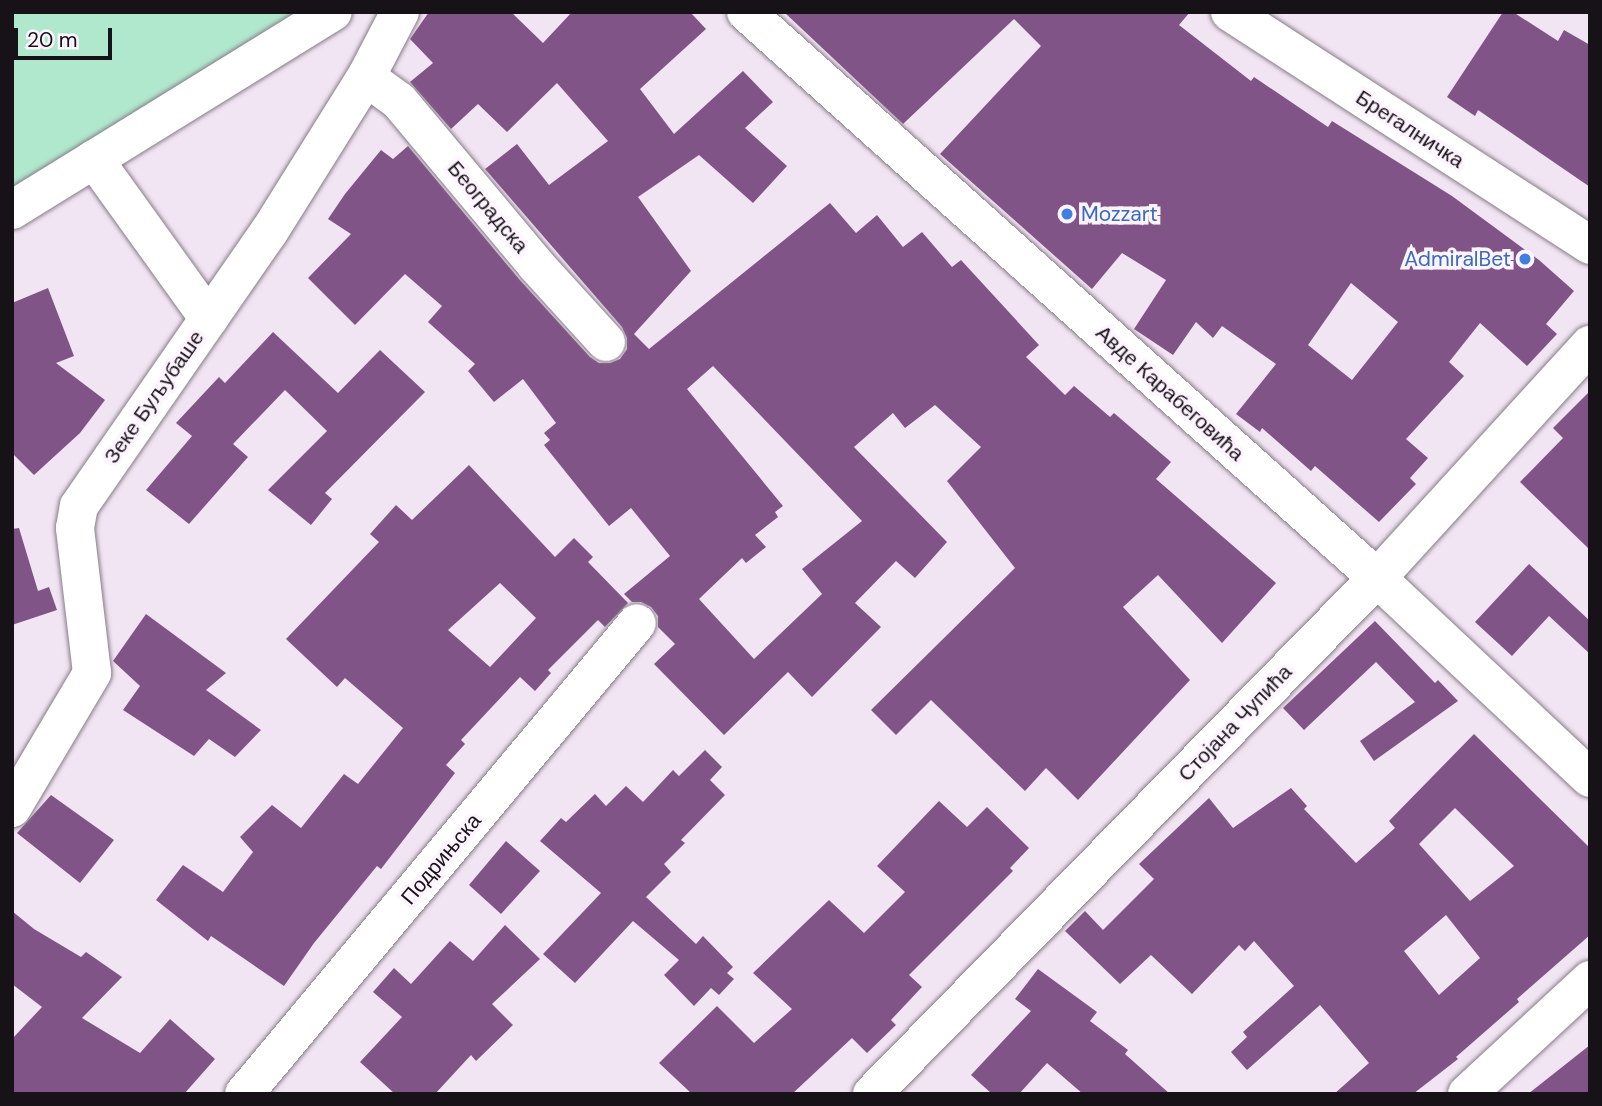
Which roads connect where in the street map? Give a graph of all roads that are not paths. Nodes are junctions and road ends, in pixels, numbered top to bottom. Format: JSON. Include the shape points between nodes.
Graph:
{"nodes":[{"id":1,"x":333,"y":12,"type":"edge"},
{"id":2,"x":400,"y":12,"type":"edge"},
{"id":3,"x":746,"y":12,"type":"edge"},
{"id":4,"x":1230,"y":12,"type":"edge"},
{"id":5,"x":366,"y":77,"type":"junction"},
{"id":6,"x":94,"y":159,"type":"junction"},
{"id":7,"x":12,"y":210,"type":"edge"},
{"id":8,"x":1590,"y":245,"type":"edge"},
{"id":9,"x":209,"y":319,"type":"junction"},
{"id":10,"x":606,"y":342,"type":"dead end"},
{"id":11,"x":1590,"y":345,"type":"edge"},
{"id":12,"x":1377,"y":578,"type":"junction"},
{"id":13,"x":637,"y":624,"type":"dead end"},
{"id":14,"x":1590,"y":778,"type":"edge"},
{"id":15,"x":12,"y":808,"type":"edge"},
{"id":16,"x":1590,"y":980,"type":"edge"},
{"id":17,"x":244,"y":1094,"type":"edge"},
{"id":18,"x":872,"y":1094,"type":"edge"},
{"id":19,"x":1467,"y":1094,"type":"edge"}],
"edges":[{"from":1,"to":6,"type":"street"},
{"from":2,"to":5,"type":"street","name":"Зеке Буљубаше"},
{"from":3,"to":12,"type":"street","name":"Авде Карабеговића"},
{"from":4,"to":8,"type":"street","name":"Брегалничка"},
{"from":5,"to":9,"type":"street","name":"Зеке Буљубаше"},
{"from":5,"to":10,"type":"street","name":"Београдска","via":[[399,102]]},
{"from":6,"to":7,"type":"street"},
{"from":6,"to":9,"type":"street"},
{"from":9,"to":15,"type":"street","name":"Зеке Буљубаше","via":[[79,506],[75,528],[92,673]]},
{"from":11,"to":12,"type":"street","name":"Стојана Чупића"},
{"from":12,"to":14,"type":"street","name":"Авде Карабеговића"},
{"from":12,"to":18,"type":"street","name":"Стојана Чупића"},
{"from":13,"to":17,"type":"street","name":"Подрињска"},
{"from":16,"to":19,"type":"street"}]}
